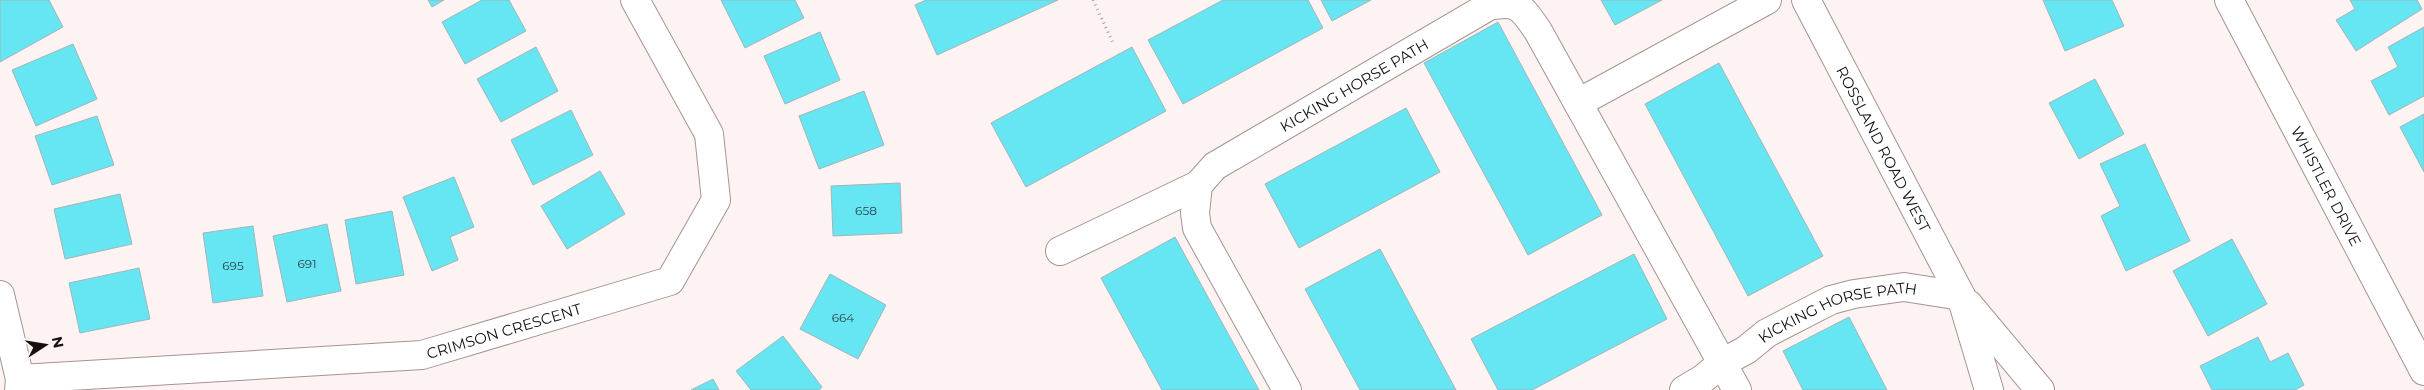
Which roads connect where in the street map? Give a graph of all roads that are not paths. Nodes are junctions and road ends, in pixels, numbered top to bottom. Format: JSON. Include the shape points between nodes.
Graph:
{"nodes":[{"id":1,"x":635,"y":0,"type":"edge"},
{"id":2,"x":1767,"y":0,"type":"edge"},
{"id":3,"x":1806,"y":0,"type":"edge"},
{"id":4,"x":2229,"y":0,"type":"edge"},
{"id":5,"x":1516,"y":2,"type":"edge"},
{"id":6,"x":1578,"y":103,"type":"junction"},
{"id":7,"x":1198,"y":185,"type":"junction"},
{"id":8,"x":1060,"y":251,"type":"dead end"},
{"id":9,"x":0,"y":295,"type":"edge"},
{"id":10,"x":1961,"y":296,"type":"junction"},
{"id":11,"x":1722,"y":363,"type":"junction"},
{"id":12,"x":2424,"y":371,"type":"edge"},
{"id":13,"x":20,"y":385,"type":"edge"},
{"id":14,"x":1287,"y":390,"type":"edge"},
{"id":15,"x":1684,"y":390,"type":"edge"},
{"id":16,"x":1737,"y":390,"type":"edge"},
{"id":17,"x":1989,"y":390,"type":"edge"},
{"id":18,"x":2040,"y":390,"type":"edge"}],
"edges":[{"from":1,"to":13,"type":"street","name":"CRIMSON CRESCENT","via":[[709,134],[716,200],[670,281],[422,355]]},
{"from":2,"to":6,"type":"street"},
{"from":3,"to":10,"type":"street","name":"ROSSLAND ROAD WEST"},
{"from":4,"to":12,"type":"street","name":"WHISTLER DRIVE"},
{"from":5,"to":6,"type":"street","name":"KICKING HORSE PATH","via":[[1538,31]]},
{"from":5,"to":7,"type":"street","name":"KICKING HORSE PATH","via":[[1505,1],[1489,6],[1215,166]]},
{"from":6,"to":11,"type":"street","name":"KICKING HORSE PATH"},
{"from":7,"to":8,"type":"street","name":"KICKING HORSE PATH"},
{"from":7,"to":14,"type":"street","via":[[1197,228]]},
{"from":9,"to":13,"type":"street"},
{"from":10,"to":11,"type":"street","name":"KICKING HORSE PATH","via":[[1904,287],[1831,300],[1767,333]]},
{"from":10,"to":17,"type":"street","name":"ROSSLAND ROAD WEST"},
{"from":10,"to":18,"type":"street","name":"ROSSLAND ROAD WEST"},
{"from":11,"to":15,"type":"street","name":"KICKING HORSE PATH"},
{"from":11,"to":16,"type":"street","name":"KICKING HORSE PATH"}]}
